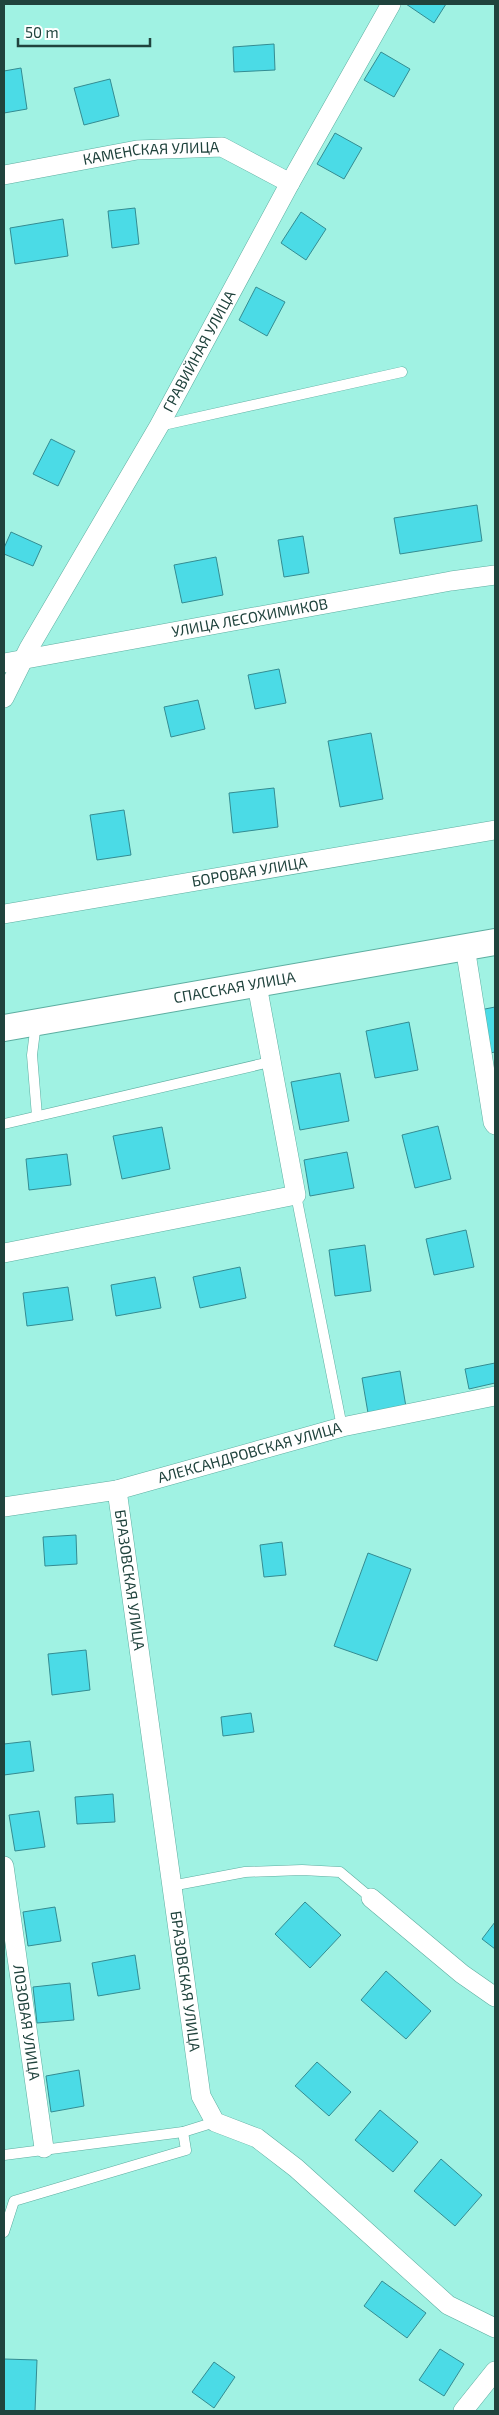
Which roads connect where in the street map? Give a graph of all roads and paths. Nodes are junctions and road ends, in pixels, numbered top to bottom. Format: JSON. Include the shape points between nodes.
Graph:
{"nodes":[{"id":1,"x":391,"y":4,"type":"edge"},
{"id":2,"x":4,"y":174,"type":"edge"},
{"id":3,"x":290,"y":183,"type":"junction"},
{"id":4,"x":402,"y":372,"type":"dead end"},
{"id":5,"x":159,"y":426,"type":"junction"},
{"id":6,"x":495,"y":575,"type":"edge"},
{"id":7,"x":23,"y":659,"type":"junction"},
{"id":8,"x":4,"y":663,"type":"edge"},
{"id":9,"x":4,"y":698,"type":"edge"},
{"id":10,"x":495,"y":830,"type":"edge"},
{"id":11,"x":4,"y":914,"type":"edge"},
{"id":12,"x":495,"y":942,"type":"edge"},
{"id":13,"x":465,"y":947,"type":"junction"},
{"id":14,"x":257,"y":984,"type":"junction"},
{"id":15,"x":36,"y":1022,"type":"junction"},
{"id":16,"x":4,"y":1028,"type":"edge"},
{"id":17,"x":270,"y":1062,"type":"junction"},
{"id":18,"x":37,"y":1116,"type":"junction"},
{"id":19,"x":4,"y":1124,"type":"edge"},
{"id":20,"x":495,"y":1125,"type":"edge"},
{"id":21,"x":296,"y":1194,"type":"junction"},
{"id":22,"x":4,"y":1253,"type":"edge"},
{"id":23,"x":495,"y":1396,"type":"edge"},
{"id":24,"x":342,"y":1427,"type":"junction"},
{"id":25,"x":117,"y":1490,"type":"junction"},
{"id":26,"x":4,"y":1507,"type":"edge"},
{"id":27,"x":4,"y":1866,"type":"edge"},
{"id":28,"x":171,"y":1886,"type":"junction"},
{"id":29,"x":371,"y":1898,"type":"joint"},
{"id":30,"x":495,"y":1997,"type":"edge"},
{"id":31,"x":215,"y":2122,"type":"junction"},
{"id":32,"x":183,"y":2132,"type":"junction"},
{"id":33,"x":44,"y":2148,"type":"junction"},
{"id":34,"x":4,"y":2155,"type":"edge"},
{"id":35,"x":4,"y":2232,"type":"edge"},
{"id":36,"x":495,"y":2328,"type":"edge"},
{"id":37,"x":495,"y":2371,"type":"edge"},
{"id":38,"x":463,"y":2411,"type":"edge"}],
"edges":[{"from":1,"to":3,"type":"street","name":"ГРАВИЙНАЯ УЛИЦА"},
{"from":2,"to":3,"type":"street","name":"КАМЕНСКАЯ УЛИЦА","via":[[137,150],[222,147]]},
{"from":3,"to":5,"type":"street","name":"ГРАВИЙНАЯ УЛИЦА"},
{"from":4,"to":5,"type":"lane"},
{"from":5,"to":7,"type":"street","name":"ГРАВИЙНАЯ УЛИЦА"},
{"from":6,"to":7,"type":"street","name":"УЛИЦА ЛЕСОХИМИКОВ","via":[[402,589]]},
{"from":7,"to":8,"type":"street","name":"УЛИЦА ЛЕСОХИМИКОВ"},
{"from":7,"to":9,"type":"street","name":"ГРАВИЙНАЯ УЛИЦА"},
{"from":10,"to":11,"type":"street","name":"БОРОВАЯ УЛИЦА"},
{"from":12,"to":13,"type":"street","name":"СПАССКАЯ УЛИЦА"},
{"from":13,"to":14,"type":"street","name":"СПАССКАЯ УЛИЦА"},
{"from":13,"to":20,"type":"street"},
{"from":14,"to":15,"type":"street","name":"СПАССКАЯ УЛИЦА"},
{"from":14,"to":17,"type":"street"},
{"from":15,"to":16,"type":"street","name":"СПАССКАЯ УЛИЦА"},
{"from":15,"to":18,"type":"lane","via":[[32,1055]]},
{"from":17,"to":18,"type":"lane"},
{"from":17,"to":21,"type":"street"},
{"from":18,"to":19,"type":"lane"},
{"from":21,"to":22,"type":"street"},
{"from":21,"to":24,"type":"lane"},
{"from":23,"to":24,"type":"street","name":"АЛЕКСАНДРОВСКАЯ УЛИЦА"},
{"from":24,"to":25,"type":"street","name":"АЛЕКСАНДРОВСКАЯ УЛИЦА"},
{"from":25,"to":26,"type":"street","name":"АЛЕКСАНДРОВСКАЯ УЛИЦА"},
{"from":25,"to":28,"type":"street","name":"БРАЗОВСКАЯ УЛИЦА"},
{"from":27,"to":33,"type":"street","name":"ЛОЗОВАЯ УЛИЦА"},
{"from":28,"to":29,"type":"lane","via":[[245,1872],[331,1871],[340,1872]]},
{"from":28,"to":31,"type":"street","name":"БРАЗОВСКАЯ УЛИЦА","via":[[201,2096]]},
{"from":29,"to":30,"type":"street","via":[[462,1974]]},
{"from":31,"to":32,"type":"lane"},
{"from":31,"to":36,"type":"street","via":[[257,2138],[296,2168],[448,2305]]},
{"from":32,"to":33,"type":"lane"},
{"from":32,"to":35,"type":"lane","via":[[186,2150],[14,2201]]},
{"from":33,"to":34,"type":"lane"},
{"from":37,"to":38,"type":"street"}]}
